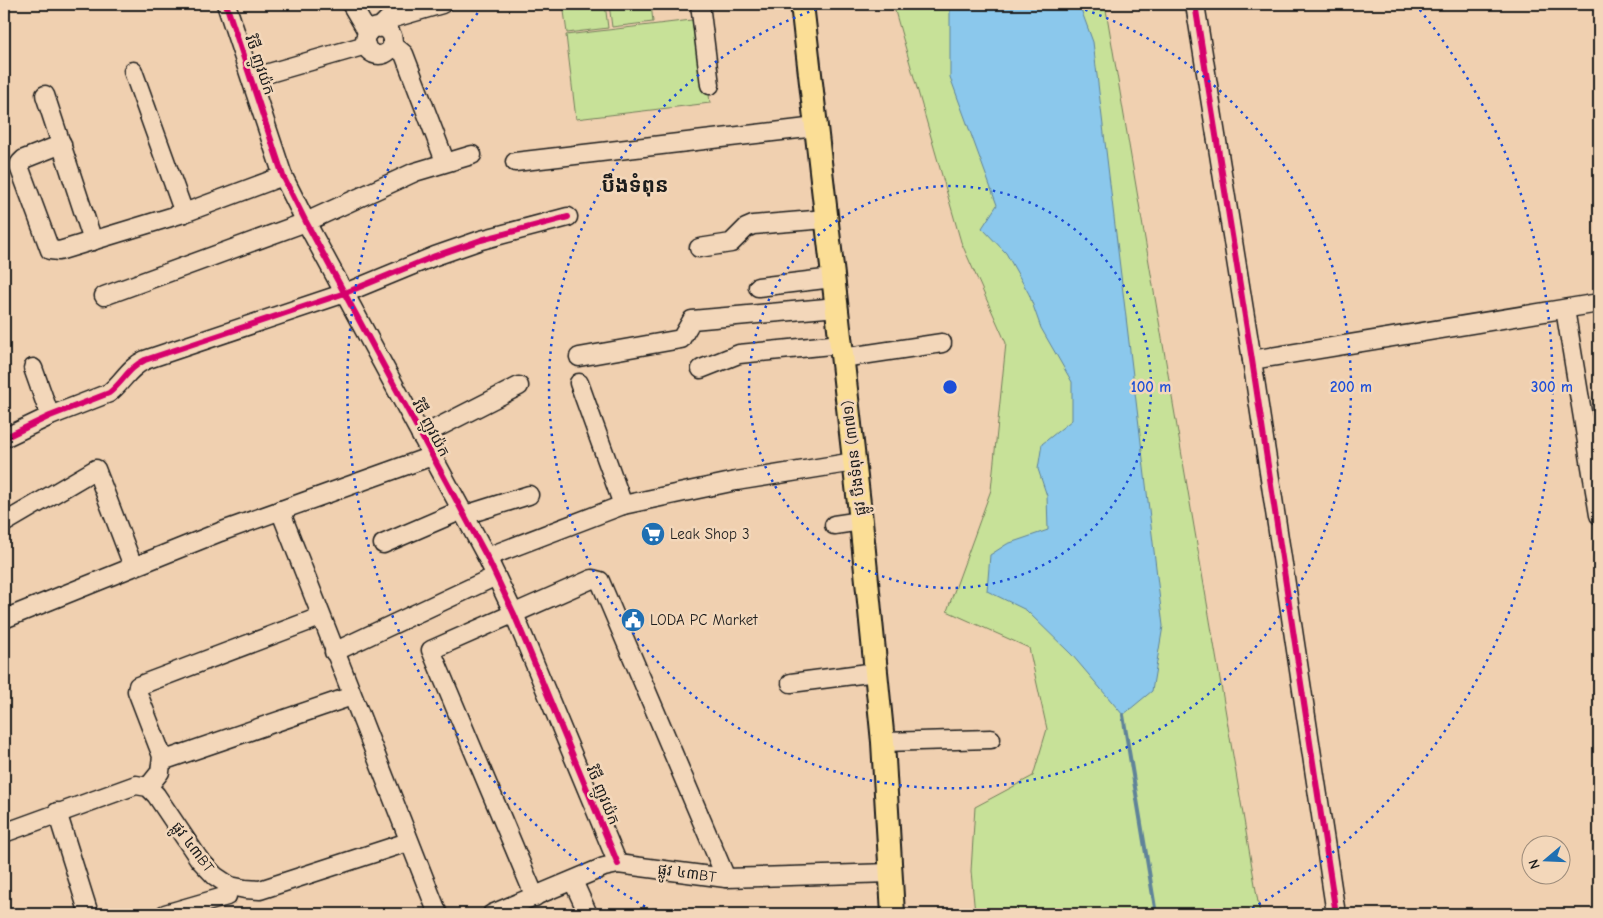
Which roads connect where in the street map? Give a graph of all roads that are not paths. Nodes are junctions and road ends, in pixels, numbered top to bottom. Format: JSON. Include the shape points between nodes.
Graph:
{"nodes":[{"id":1,"x":226,"y":4,"type":"edge"},
{"id":2,"x":351,"y":4,"type":"edge"},
{"id":3,"x":442,"y":4,"type":"edge"},
{"id":4,"x":700,"y":4,"type":"edge"},
{"id":5,"x":802,"y":4,"type":"edge"},
{"id":6,"x":1195,"y":4,"type":"edge"},
{"id":7,"x":371,"y":35,"type":"junction"},
{"id":8,"x":392,"y":44,"type":"junction"},
{"id":9,"x":133,"y":71,"type":"dead end"},
{"id":10,"x":252,"y":78,"type":"junction"},
{"id":11,"x":710,"y":84,"type":"dead end"},
{"id":12,"x":45,"y":95,"type":"dead end"},
{"id":13,"x":816,"y":127,"type":"junction"},
{"id":14,"x":62,"y":144,"type":"junction"},
{"id":15,"x":443,"y":156,"type":"dead end"},
{"id":16,"x":472,"y":156,"type":"dead end"},
{"id":17,"x":514,"y":162,"type":"dead end"},
{"id":18,"x":283,"y":176,"type":"junction"},
{"id":19,"x":184,"y":213,"type":"junction"},
{"id":20,"x":568,"y":218,"type":"dead end"},
{"id":21,"x":826,"y":219,"type":"junction"},
{"id":22,"x":306,"y":222,"type":"junction"},
{"id":23,"x":93,"y":241,"type":"junction"},
{"id":24,"x":699,"y":248,"type":"dead end"},
{"id":25,"x":833,"y":278,"type":"junction"},
{"id":26,"x":758,"y":288,"type":"dead end"},
{"id":27,"x":345,"y":293,"type":"junction"},
{"id":28,"x":104,"y":296,"type":"dead end"},
{"id":29,"x":1599,"y":304,"type":"edge"},
{"id":30,"x":837,"y":307,"type":"junction"},
{"id":31,"x":1565,"y":309,"type":"junction"},
{"id":32,"x":942,"y":343,"type":"dead end"},
{"id":33,"x":842,"y":351,"type":"junction"},
{"id":34,"x":579,"y":357,"type":"dead end"},
{"id":35,"x":1252,"y":360,"type":"junction"},
{"id":36,"x":33,"y":368,"type":"dead end"},
{"id":37,"x":701,"y":369,"type":"dead end"},
{"id":38,"x":579,"y":383,"type":"dead end"},
{"id":39,"x":519,"y":386,"type":"dead end"},
{"id":40,"x":50,"y":416,"type":"junction"},
{"id":41,"x":1592,"y":430,"type":"edge"},
{"id":42,"x":421,"y":436,"type":"junction"},
{"id":43,"x":4,"y":438,"type":"edge"},
{"id":44,"x":432,"y":456,"type":"junction"},
{"id":45,"x":854,"y":462,"type":"junction"},
{"id":46,"x":529,"y":495,"type":"dead end"},
{"id":47,"x":622,"y":506,"type":"junction"},
{"id":48,"x":280,"y":510,"type":"junction"},
{"id":49,"x":464,"y":512,"type":"junction"},
{"id":50,"x":1599,"y":515,"type":"edge"},
{"id":51,"x":861,"y":521,"type":"junction"},
{"id":52,"x":4,"y":523,"type":"edge"},
{"id":53,"x":834,"y":525,"type":"dead end"},
{"id":54,"x":384,"y":544,"type":"dead end"},
{"id":55,"x":487,"y":557,"type":"junction"},
{"id":56,"x":133,"y":566,"type":"junction"},
{"id":57,"x":496,"y":576,"type":"junction"},
{"id":58,"x":514,"y":614,"type":"junction"},
{"id":59,"x":320,"y":618,"type":"junction"},
{"id":60,"x":4,"y":619,"type":"edge"},
{"id":61,"x":334,"y":652,"type":"junction"},
{"id":62,"x":876,"y":672,"type":"junction"},
{"id":63,"x":790,"y":683,"type":"dead end"},
{"id":64,"x":352,"y":696,"type":"junction"},
{"id":65,"x":991,"y":739,"type":"dead end"},
{"id":66,"x":883,"y":742,"type":"junction"},
{"id":67,"x":162,"y":761,"type":"junction"},
{"id":68,"x":148,"y":787,"type":"junction"},
{"id":69,"x":57,"y":812,"type":"junction"},
{"id":70,"x":4,"y":833,"type":"edge"},
{"id":71,"x":408,"y":842,"type":"junction"},
{"id":72,"x":618,"y":864,"type":"junction"},
{"id":73,"x":891,"y":874,"type":"junction"},
{"id":74,"x":726,"y":878,"type":"junction"},
{"id":75,"x":573,"y":881,"type":"junction"},
{"id":76,"x":228,"y":891,"type":"junction"},
{"id":77,"x":535,"y":897,"type":"junction"},
{"id":78,"x":89,"y":914,"type":"edge"},
{"id":79,"x":165,"y":914,"type":"edge"},
{"id":80,"x":224,"y":914,"type":"edge"},
{"id":81,"x":438,"y":914,"type":"edge"},
{"id":82,"x":492,"y":914,"type":"edge"},
{"id":83,"x":588,"y":914,"type":"edge"},
{"id":84,"x":893,"y":914,"type":"edge"},
{"id":85,"x":1336,"y":914,"type":"edge"}],
"edges":[{"from":1,"to":10,"type":"street","name":"វិថី ញូវយ៉ក"},
{"from":2,"to":7,"type":"street"},
{"from":3,"to":7,"type":"street","via":[[388,20]]},
{"from":4,"to":11,"type":"street"},
{"from":5,"to":13,"type":"main road","name":"ផ្លូវ បឹងទំពុន (៣៧១)"},
{"from":6,"to":35,"type":"street"},
{"from":7,"to":8,"type":"street","via":[[390,33]]},
{"from":7,"to":8,"type":"street","via":[[371,52],[379,55],[388,52]]},
{"from":7,"to":10,"type":"street"},
{"from":8,"to":15,"type":"street","via":[[404,54]]},
{"from":9,"to":19,"type":"street"},
{"from":10,"to":18,"type":"street","name":"វិថី ញូវយ៉ក"},
{"from":12,"to":14,"type":"street"},
{"from":13,"to":17,"type":"street"},
{"from":13,"to":21,"type":"main road","name":"ផ្លូវ បឹងទំពុន (៣៧១)"},
{"from":14,"to":23,"type":"street"},
{"from":14,"to":23,"type":"street","via":[[24,158],[20,169],[50,250],[59,251]]},
{"from":16,"to":22,"type":"street","via":[[415,172]]},
{"from":18,"to":19,"type":"street"},
{"from":18,"to":22,"type":"street","name":"វិថី ញូវយ៉ក"},
{"from":19,"to":23,"type":"street"},
{"from":20,"to":27,"type":"street","via":[[472,243]]},
{"from":21,"to":24,"type":"street","via":[[753,225],[731,243]]},
{"from":21,"to":25,"type":"main road","name":"ផ្លូវ បឹងទំពុន (៣៧១)"},
{"from":22,"to":27,"type":"street","name":"វិថី ញូវយ៉ក"},
{"from":22,"to":28,"type":"street"},
{"from":25,"to":26,"type":"street"},
{"from":25,"to":30,"type":"main road","name":"ផ្លូវ បឹងទំពុន (៣៧១)"},
{"from":27,"to":40,"type":"street","via":[[145,360],[129,369],[109,393]]},
{"from":27,"to":42,"type":"street","name":"វិថី ញូវយ៉ក"},
{"from":29,"to":31,"type":"street"},
{"from":30,"to":33,"type":"main road","name":"ផ្លូវ បឹងទំពុន (៣៧១)"},
{"from":30,"to":34,"type":"street","via":[[692,320],[681,339]]},
{"from":31,"to":35,"type":"street"},
{"from":31,"to":41,"type":"street"},
{"from":32,"to":33,"type":"street"},
{"from":33,"to":37,"type":"street","via":[[739,354]]},
{"from":33,"to":45,"type":"main road","name":"ផ្លូវ បឹងទំពុន (៣៧១)"},
{"from":35,"to":85,"type":"street"},
{"from":36,"to":40,"type":"street"},
{"from":38,"to":47,"type":"street"},
{"from":39,"to":42,"type":"street"},
{"from":40,"to":43,"type":"street"},
{"from":41,"to":50,"type":"street"},
{"from":42,"to":44,"type":"street","name":"វិថី ញូវយ៉ក"},
{"from":44,"to":48,"type":"street"},
{"from":44,"to":49,"type":"street","name":"វិថី ញូវយ៉ក"},
{"from":45,"to":47,"type":"street","via":[[736,481]]},
{"from":45,"to":51,"type":"main road","name":"ផ្លូវ បឹងទំពុន (៣៧១)"},
{"from":46,"to":49,"type":"street"},
{"from":47,"to":55,"type":"street"},
{"from":48,"to":56,"type":"street"},
{"from":48,"to":59,"type":"street"},
{"from":49,"to":54,"type":"street"},
{"from":49,"to":55,"type":"street","name":"វិថី ញូវយ៉ក"},
{"from":51,"to":53,"type":"street"},
{"from":51,"to":62,"type":"main road","name":"ផ្លូវ បឹងទំពុន (៣៧១)"},
{"from":52,"to":56,"type":"street","via":[[96,469]]},
{"from":55,"to":57,"type":"street","name":"វិថី ញូវយ៉ក"},
{"from":56,"to":60,"type":"street"},
{"from":57,"to":58,"type":"street","name":"វិថី ញូវយ៉ក"},
{"from":57,"to":61,"type":"street"},
{"from":58,"to":72,"type":"street","name":"វិថី ញូវយ៉ក"},
{"from":58,"to":74,"type":"street","via":[[592,579],[600,581]]},
{"from":58,"to":77,"type":"street","via":[[430,650]]},
{"from":59,"to":61,"type":"street"},
{"from":59,"to":67,"type":"street","via":[[138,686]]},
{"from":61,"to":64,"type":"street"},
{"from":62,"to":63,"type":"street"},
{"from":62,"to":66,"type":"main road","name":"ផ្លូវ បឹងទំពុន (៣៧១)"},
{"from":64,"to":67,"type":"street"},
{"from":64,"to":71,"type":"street"},
{"from":65,"to":66,"type":"street"},
{"from":66,"to":73,"type":"main road","name":"ផ្លូវ បឹងទំពុន (៣៧១)"},
{"from":67,"to":68,"type":"street","via":[[160,772]]},
{"from":68,"to":69,"type":"street","via":[[128,786]]},
{"from":68,"to":76,"type":"street","name":"ផ្លូវ ៤៣BT","via":[[198,859]]},
{"from":69,"to":70,"type":"street"},
{"from":69,"to":78,"type":"street"},
{"from":71,"to":76,"type":"street","name":"ផ្លូវ ៤៣BT","via":[[260,890]]},
{"from":71,"to":81,"type":"street"},
{"from":72,"to":74,"type":"street","name":"ផ្លូវ ៤៣BT"},
{"from":72,"to":75,"type":"street","name":"ផ្លូវ ៤៣BT"},
{"from":73,"to":74,"type":"street","name":"ផ្លូវ ៤៣BT"},
{"from":73,"to":84,"type":"main road","name":"ផ្លូវ បឹងទំពុន (៣៧១)"},
{"from":75,"to":77,"type":"street","name":"ផ្លូវ ៤៣BT"},
{"from":75,"to":83,"type":"street"},
{"from":76,"to":79,"type":"street"},
{"from":76,"to":80,"type":"street"},
{"from":77,"to":82,"type":"street","name":"ផ្លូវ ៤៣BT"}]}
